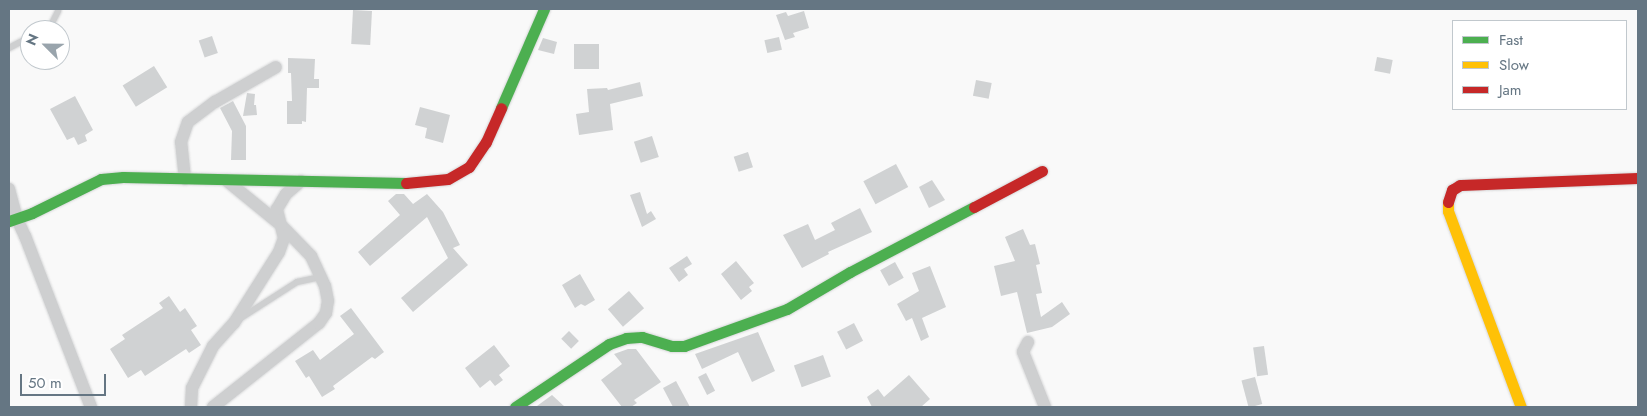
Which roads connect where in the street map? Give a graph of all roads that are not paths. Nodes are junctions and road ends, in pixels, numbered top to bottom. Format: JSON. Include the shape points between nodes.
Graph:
{"nodes":[{"id":1,"x":544,"y":9,"type":"edge"},
{"id":2,"x":58,"y":11,"type":"dead end"},
{"id":3,"x":54,"y":20,"type":"edge"},
{"id":4,"x":276,"y":67,"type":"dead end"},
{"id":5,"x":1042,"y":170,"type":"dead end"},
{"id":6,"x":1638,"y":178,"type":"edge"},
{"id":7,"x":186,"y":179,"type":"junction"},
{"id":8,"x":226,"y":180,"type":"junction"},
{"id":9,"x":301,"y":181,"type":"junction"},
{"id":10,"x":9,"y":189,"type":"edge"},
{"id":11,"x":13,"y":220,"type":"edge"},
{"id":12,"x":281,"y":226,"type":"junction"},
{"id":13,"x":321,"y":277,"type":"junction"},
{"id":14,"x":234,"y":323,"type":"junction"},
{"id":15,"x":1028,"y":342,"type":"dead end"},
{"id":16,"x":91,"y":407,"type":"edge"},
{"id":17,"x":191,"y":407,"type":"edge"},
{"id":18,"x":213,"y":407,"type":"edge"},
{"id":19,"x":515,"y":407,"type":"edge"},
{"id":20,"x":1045,"y":407,"type":"edge"},
{"id":21,"x":1521,"y":407,"type":"edge"}],
"edges":[{"from":1,"to":9,"type":"street","via":[[486,142],[469,167],[448,179],[422,183]]},
{"from":2,"to":3,"type":"lane"},
{"from":4,"to":7,"type":"street","via":[[215,102],[188,122],[181,142]]},
{"from":5,"to":19,"type":"street","via":[[850,272],[788,309],[684,346],[672,346],[642,337],[609,344]]},
{"from":6,"to":21,"type":"street","via":[[1460,184],[1452,190],[1448,211]]},
{"from":7,"to":8,"type":"street"},
{"from":7,"to":11,"type":"street","via":[[101,179]]},
{"from":8,"to":9,"type":"street"},
{"from":8,"to":12,"type":"street"},
{"from":9,"to":12,"type":"street","via":[[279,203],[277,216]]},
{"from":10,"to":11,"type":"street"},
{"from":11,"to":16,"type":"street","via":[[25,236]]},
{"from":12,"to":13,"type":"street","via":[[311,256]]},
{"from":12,"to":14,"type":"street","via":[[284,238],[279,252]]},
{"from":13,"to":14,"type":"lane","via":[[297,282]]},
{"from":13,"to":18,"type":"street","via":[[328,301],[326,314]]},
{"from":14,"to":17,"type":"street","via":[[213,346],[192,388]]},
{"from":15,"to":20,"type":"street","via":[[1024,352]]}]}
